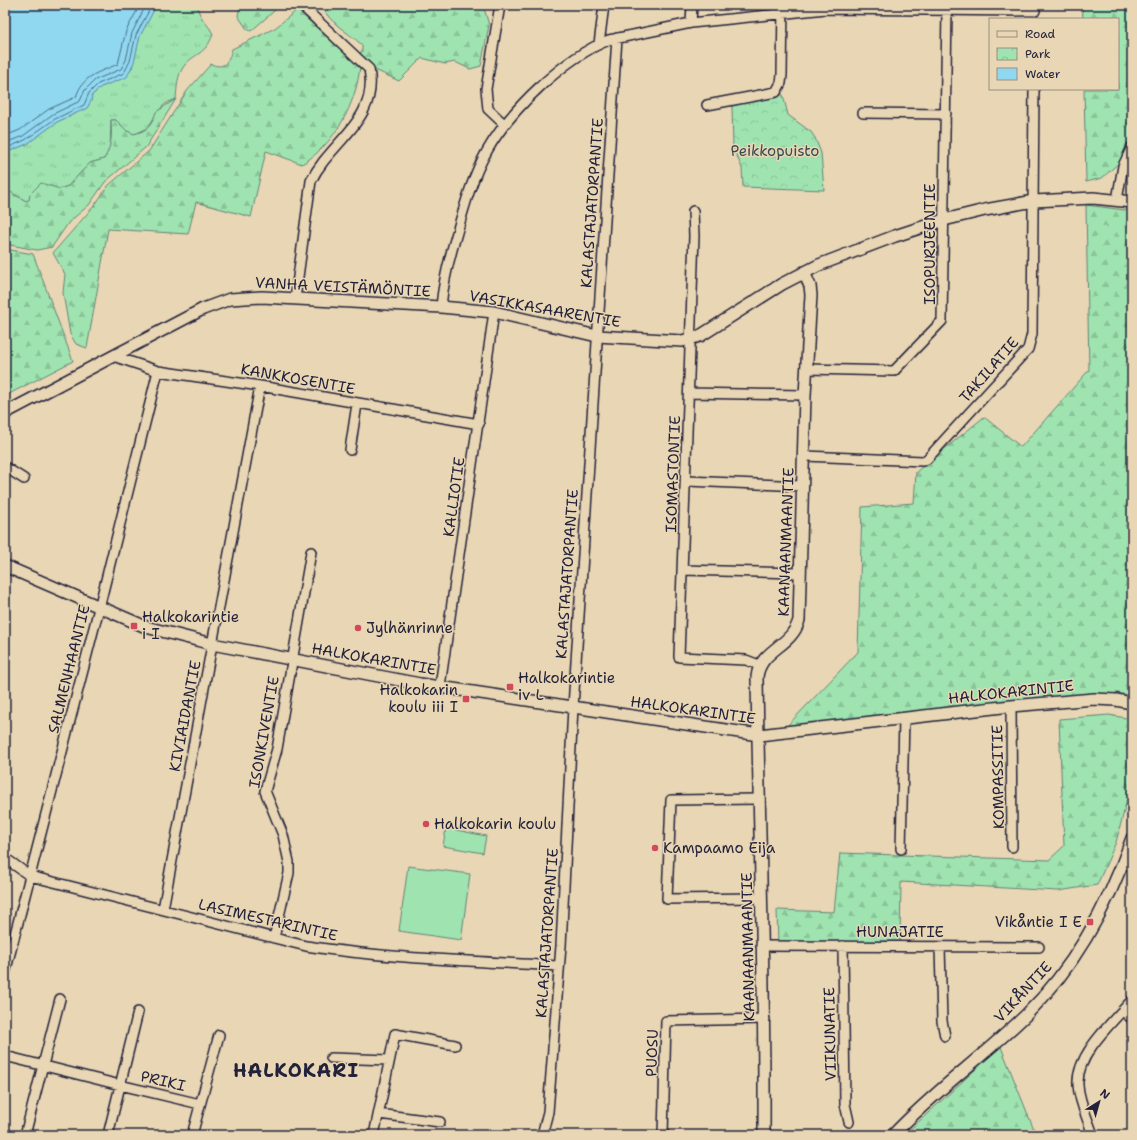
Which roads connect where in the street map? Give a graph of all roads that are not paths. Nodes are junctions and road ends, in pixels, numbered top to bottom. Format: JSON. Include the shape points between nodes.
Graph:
{"nodes":[{"id":1,"x":301,"y":5,"type":"edge"},
{"id":2,"x":500,"y":5,"type":"edge"},
{"id":3,"x":604,"y":5,"type":"edge"},
{"id":4,"x":692,"y":5,"type":"edge"},
{"id":5,"x":826,"y":7,"type":"edge"},
{"id":6,"x":783,"y":9,"type":"edge"},
{"id":7,"x":947,"y":10,"type":"junction"},
{"id":8,"x":1035,"y":12,"type":"edge"},
{"id":9,"x":691,"y":23,"type":"junction"},
{"id":10,"x":617,"y":38,"type":"junction"},
{"id":11,"x":599,"y":44,"type":"junction"},
{"id":12,"x":1034,"y":90,"type":"edge"},
{"id":13,"x":707,"y":105,"type":"dead end"},
{"id":14,"x":863,"y":112,"type":"dead end"},
{"id":15,"x":946,"y":114,"type":"junction"},
{"id":16,"x":505,"y":125,"type":"junction"},
{"id":17,"x":1132,"y":147,"type":"edge"},
{"id":18,"x":1117,"y":200,"type":"junction"},
{"id":19,"x":1034,"y":201,"type":"junction"},
{"id":20,"x":1132,"y":202,"type":"edge"},
{"id":21,"x":693,"y":211,"type":"dead end"},
{"id":22,"x":944,"y":220,"type":"junction"},
{"id":23,"x":804,"y":272,"type":"junction"},
{"id":24,"x":295,"y":299,"type":"junction"},
{"id":25,"x":441,"y":307,"type":"junction"},
{"id":26,"x":494,"y":312,"type":"junction"},
{"id":27,"x":596,"y":336,"type":"junction"},
{"id":28,"x":690,"y":339,"type":"junction"},
{"id":29,"x":113,"y":356,"type":"junction"},
{"id":30,"x":807,"y":369,"type":"junction"},
{"id":31,"x":158,"y":371,"type":"junction"},
{"id":32,"x":260,"y":386,"type":"junction"},
{"id":33,"x":689,"y":393,"type":"junction"},
{"id":34,"x":805,"y":395,"type":"junction"},
{"id":35,"x":357,"y":404,"type":"junction"},
{"id":36,"x":5,"y":413,"type":"edge"},
{"id":37,"x":478,"y":424,"type":"junction"},
{"id":38,"x":350,"y":450,"type":"dead end"},
{"id":39,"x":804,"y":456,"type":"junction"},
{"id":40,"x":5,"y":466,"type":"edge"},
{"id":41,"x":24,"y":479,"type":"dead end"},
{"id":42,"x":687,"y":481,"type":"junction"},
{"id":43,"x":802,"y":486,"type":"junction"},
{"id":44,"x":311,"y":552,"type":"dead end"},
{"id":45,"x":5,"y":566,"type":"edge"},
{"id":46,"x":683,"y":570,"type":"junction"},
{"id":47,"x":800,"y":573,"type":"junction"},
{"id":48,"x":99,"y":607,"type":"junction"},
{"id":49,"x":212,"y":644,"type":"junction"},
{"id":50,"x":291,"y":660,"type":"junction"},
{"id":51,"x":759,"y":665,"type":"junction"},
{"id":52,"x":440,"y":686,"type":"junction"},
{"id":53,"x":1132,"y":703,"type":"edge"},
{"id":54,"x":1011,"y":706,"type":"junction"},
{"id":55,"x":573,"y":707,"type":"junction"},
{"id":56,"x":904,"y":718,"type":"junction"},
{"id":57,"x":759,"y":735,"type":"junction"},
{"id":58,"x":760,"y":799,"type":"junction"},
{"id":59,"x":1132,"y":838,"type":"edge"},
{"id":60,"x":1012,"y":847,"type":"dead end"},
{"id":61,"x":901,"y":849,"type":"dead end"},
{"id":62,"x":5,"y":858,"type":"edge"},
{"id":63,"x":1128,"y":864,"type":"edge"},
{"id":64,"x":30,"y":876,"type":"junction"},
{"id":65,"x":761,"y":898,"type":"junction"},
{"id":66,"x":163,"y":909,"type":"junction"},
{"id":67,"x":274,"y":938,"type":"junction"},
{"id":68,"x":761,"y":946,"type":"junction"},
{"id":69,"x":843,"y":946,"type":"junction"},
{"id":70,"x":940,"y":946,"type":"junction"},
{"id":71,"x":1039,"y":947,"type":"dead end"},
{"id":72,"x":559,"y":966,"type":"junction"},
{"id":73,"x":5,"y":974,"type":"edge"},
{"id":74,"x":60,"y":1000,"type":"dead end"},
{"id":75,"x":1132,"y":1000,"type":"edge"},
{"id":76,"x":1123,"y":1011,"type":"junction"},
{"id":77,"x":138,"y":1012,"type":"dead end"},
{"id":78,"x":765,"y":1019,"type":"junction"},
{"id":79,"x":1132,"y":1019,"type":"edge"},
{"id":80,"x":218,"y":1035,"type":"dead end"},
{"id":81,"x":945,"y":1036,"type":"dead end"},
{"id":82,"x":455,"y":1045,"type":"dead end"},
{"id":83,"x":5,"y":1056,"type":"edge"},
{"id":84,"x":331,"y":1058,"type":"dead end"},
{"id":85,"x":389,"y":1060,"type":"junction"},
{"id":86,"x":43,"y":1065,"type":"junction"},
{"id":87,"x":120,"y":1085,"type":"junction"},
{"id":88,"x":200,"y":1104,"type":"junction"},
{"id":89,"x":379,"y":1114,"type":"junction"},
{"id":90,"x":440,"y":1122,"type":"dead end"},
{"id":91,"x":849,"y":1122,"type":"dead end"},
{"id":92,"x":25,"y":1135,"type":"edge"},
{"id":93,"x":108,"y":1135,"type":"edge"},
{"id":94,"x":192,"y":1135,"type":"edge"},
{"id":95,"x":374,"y":1135,"type":"edge"},
{"id":96,"x":542,"y":1135,"type":"edge"},
{"id":97,"x":663,"y":1135,"type":"edge"},
{"id":98,"x":764,"y":1135,"type":"edge"},
{"id":99,"x":893,"y":1135,"type":"edge"},
{"id":100,"x":1093,"y":1135,"type":"edge"}],
"edges":[{"from":1,"to":24,"type":"street","via":[[369,69],[372,83],[368,104],[359,119],[317,169],[311,181]]},
{"from":2,"to":16,"type":"street","via":[[486,89],[488,109]]},
{"from":3,"to":11,"type":"street"},
{"from":4,"to":9,"type":"street"},
{"from":5,"to":6,"type":"street","name":"VANHA VEISTÄMÖNTIE"},
{"from":5,"to":7,"type":"street","name":"VANHA VEISTÄMÖNTIE"},
{"from":6,"to":9,"type":"street","name":"VANHA VEISTÄMÖNTIE"},
{"from":6,"to":13,"type":"street","via":[[782,75],[776,92]]},
{"from":7,"to":8,"type":"street","name":"VANHA VEISTÄMÖNTIE"},
{"from":7,"to":15,"type":"street","name":"ISOPURJEENTIE"},
{"from":9,"to":10,"type":"street","name":"VANHA VEISTÄMÖNTIE"},
{"from":10,"to":11,"type":"street","name":"VANHA VEISTÄMÖNTIE"},
{"from":10,"to":27,"type":"street","name":"KALASTAJATORPANTIE"},
{"from":11,"to":16,"type":"street","name":"VANHA VEISTÄMÖNTIE","via":[[559,71]]},
{"from":12,"to":19,"type":"street","name":"TAKILATIE"},
{"from":14,"to":15,"type":"street"},
{"from":15,"to":22,"type":"street","name":"ISOPURJEENTIE"},
{"from":16,"to":25,"type":"street","name":"VANHA VEISTÄMÖNTIE","via":[[487,151],[465,205],[449,259]]},
{"from":17,"to":18,"type":"street","via":[[1123,166]]},
{"from":18,"to":19,"type":"street","name":"VASIKKASAARENTIE","via":[[1093,198]]},
{"from":18,"to":20,"type":"street","name":"VASIKKASAARENTIE"},
{"from":19,"to":22,"type":"street","name":"VASIKKASAARENTIE"},
{"from":19,"to":39,"type":"street","name":"TAKILATIE","via":[[1032,334],[1028,348],[1022,356],[931,455],[922,461]]},
{"from":21,"to":28,"type":"street","name":"ISOMASTONTIE"},
{"from":22,"to":23,"type":"street","name":"VASIKKASAARENTIE","via":[[852,251]]},
{"from":22,"to":30,"type":"street","name":"ISOPURJEENTIE","via":[[944,316],[941,324],[894,371]]},
{"from":23,"to":28,"type":"street","name":"VASIKKASAARENTIE","via":[[700,336]]},
{"from":23,"to":30,"type":"street","name":"KAANAANMAANTIE","via":[[811,296]]},
{"from":24,"to":25,"type":"street","name":"VANHA VEISTÄMÖNTIE"},
{"from":24,"to":29,"type":"street","name":"VANHA VEISTÄMÖNTIE","via":[[230,299],[203,309]]},
{"from":25,"to":26,"type":"street","name":"VASIKKASAARENTIE"},
{"from":26,"to":27,"type":"street","name":"VASIKKASAARENTIE"},
{"from":26,"to":37,"type":"street","name":"KALLIOTIE"},
{"from":27,"to":28,"type":"street","name":"VASIKKASAARENTIE","via":[[677,342]]},
{"from":27,"to":55,"type":"street","name":"KALASTAJATORPANTIE"},
{"from":28,"to":33,"type":"street","name":"ISOMASTONTIE"},
{"from":29,"to":31,"type":"street","name":"KANKKOSENTIE"},
{"from":29,"to":36,"type":"street","name":"VANHA VEISTÄMÖNTIE"},
{"from":30,"to":34,"type":"street","name":"KAANAANMAANTIE"},
{"from":31,"to":32,"type":"street","name":"KANKKOSENTIE"},
{"from":31,"to":48,"type":"street","name":"SALMENHAANTIE"},
{"from":32,"to":35,"type":"street","name":"KANKKOSENTIE"},
{"from":32,"to":49,"type":"street","name":"KIVIAIDANTIE"},
{"from":33,"to":34,"type":"street"},
{"from":33,"to":42,"type":"street","name":"ISOMASTONTIE"},
{"from":34,"to":39,"type":"street","name":"KAANAANMAANTIE"},
{"from":35,"to":37,"type":"street","name":"KANKKOSENTIE"},
{"from":35,"to":38,"type":"street"},
{"from":37,"to":52,"type":"street","name":"KALLIOTIE"},
{"from":39,"to":43,"type":"street","name":"KAANAANMAANTIE"},
{"from":40,"to":41,"type":"street"},
{"from":42,"to":43,"type":"street"},
{"from":42,"to":46,"type":"street","name":"ISOMASTONTIE"},
{"from":43,"to":47,"type":"street","name":"KAANAANMAANTIE"},
{"from":44,"to":50,"type":"street","name":"ISONKIVENTIE"},
{"from":45,"to":48,"type":"street","name":"HALKOKARINTIE"},
{"from":46,"to":47,"type":"street"},
{"from":46,"to":51,"type":"street","name":"ISOMASTONTIE","via":[[679,657],[746,660]]},
{"from":47,"to":51,"type":"street","name":"KAANAANMAANTIE","via":[[799,620],[796,629]]},
{"from":48,"to":49,"type":"street","name":"HALKOKARINTIE","via":[[146,627]]},
{"from":48,"to":64,"type":"street","name":"SALMENHAANTIE"},
{"from":49,"to":50,"type":"street","name":"HALKOKARINTIE"},
{"from":49,"to":66,"type":"street","name":"KIVIAIDANTIE"},
{"from":50,"to":52,"type":"street","name":"HALKOKARINTIE"},
{"from":50,"to":67,"type":"street","name":"ISONKIVENTIE","via":[[277,749],[265,791],[283,835],[289,862],[289,873]]},
{"from":51,"to":57,"type":"street","name":"KAANAANMAANTIE"},
{"from":52,"to":55,"type":"street","name":"HALKOKARINTIE"},
{"from":53,"to":54,"type":"street","name":"HALKOKARINTIE","via":[[1094,699]]},
{"from":54,"to":56,"type":"street","name":"HALKOKARINTIE"},
{"from":54,"to":60,"type":"street","name":"KOMPASSITIE"},
{"from":55,"to":57,"type":"street","name":"HALKOKARINTIE"},
{"from":55,"to":72,"type":"street","name":"KALASTAJATORPANTIE"},
{"from":56,"to":57,"type":"street","name":"HALKOKARINTIE"},
{"from":56,"to":61,"type":"street"},
{"from":57,"to":58,"type":"street","name":"KAANAANMAANTIE"},
{"from":58,"to":65,"type":"street","name":"KAANAANMAANTIE"},
{"from":58,"to":65,"type":"street","via":[[671,800],[667,899]]},
{"from":59,"to":63,"type":"street","name":"VIKÅNTIE"},
{"from":62,"to":64,"type":"street","name":"LASIMESTARINTIE"},
{"from":63,"to":99,"type":"street","name":"VIKÅNTIE","via":[[1095,925],[1040,1000]]},
{"from":64,"to":66,"type":"street","name":"LASIMESTARINTIE"},
{"from":64,"to":73,"type":"street","name":"SALMENHAANTIE"},
{"from":65,"to":68,"type":"street","name":"KAANAANMAANTIE"},
{"from":66,"to":67,"type":"street","name":"LASIMESTARINTIE"},
{"from":67,"to":72,"type":"street","name":"LASIMESTARINTIE","via":[[340,951]]},
{"from":68,"to":69,"type":"street","name":"HUNAJATIE"},
{"from":68,"to":78,"type":"street","name":"KAANAANMAANTIE"},
{"from":69,"to":70,"type":"street","name":"HUNAJATIE"},
{"from":69,"to":91,"type":"street","name":"VIIKUNATIE","via":[[845,1104]]},
{"from":70,"to":71,"type":"street","name":"HUNAJATIE"},
{"from":70,"to":81,"type":"street","via":[[942,1021]]},
{"from":72,"to":96,"type":"street","name":"KALASTAJATORPANTIE","via":[[548,1112]]},
{"from":74,"to":86,"type":"street"},
{"from":75,"to":76,"type":"street"},
{"from":76,"to":79,"type":"street"},
{"from":76,"to":100,"type":"street","via":[[1086,1054],[1079,1071],[1080,1099]]},
{"from":77,"to":87,"type":"street","name":"PRIKI"},
{"from":78,"to":97,"type":"street","name":"PUOSU","via":[[666,1021]]},
{"from":78,"to":98,"type":"street","name":"KAANAANMAANTIE"},
{"from":80,"to":88,"type":"street","name":"PRIKI"},
{"from":82,"to":85,"type":"street","via":[[395,1034]]},
{"from":83,"to":86,"type":"street","name":"PRIKI"},
{"from":84,"to":85,"type":"street"},
{"from":85,"to":89,"type":"street"},
{"from":86,"to":87,"type":"street","name":"PRIKI"},
{"from":86,"to":92,"type":"street"},
{"from":87,"to":88,"type":"street","name":"PRIKI"},
{"from":87,"to":93,"type":"street","name":"PRIKI"},
{"from":88,"to":94,"type":"street","name":"PRIKI"},
{"from":89,"to":90,"type":"street"},
{"from":89,"to":95,"type":"street"}]}
